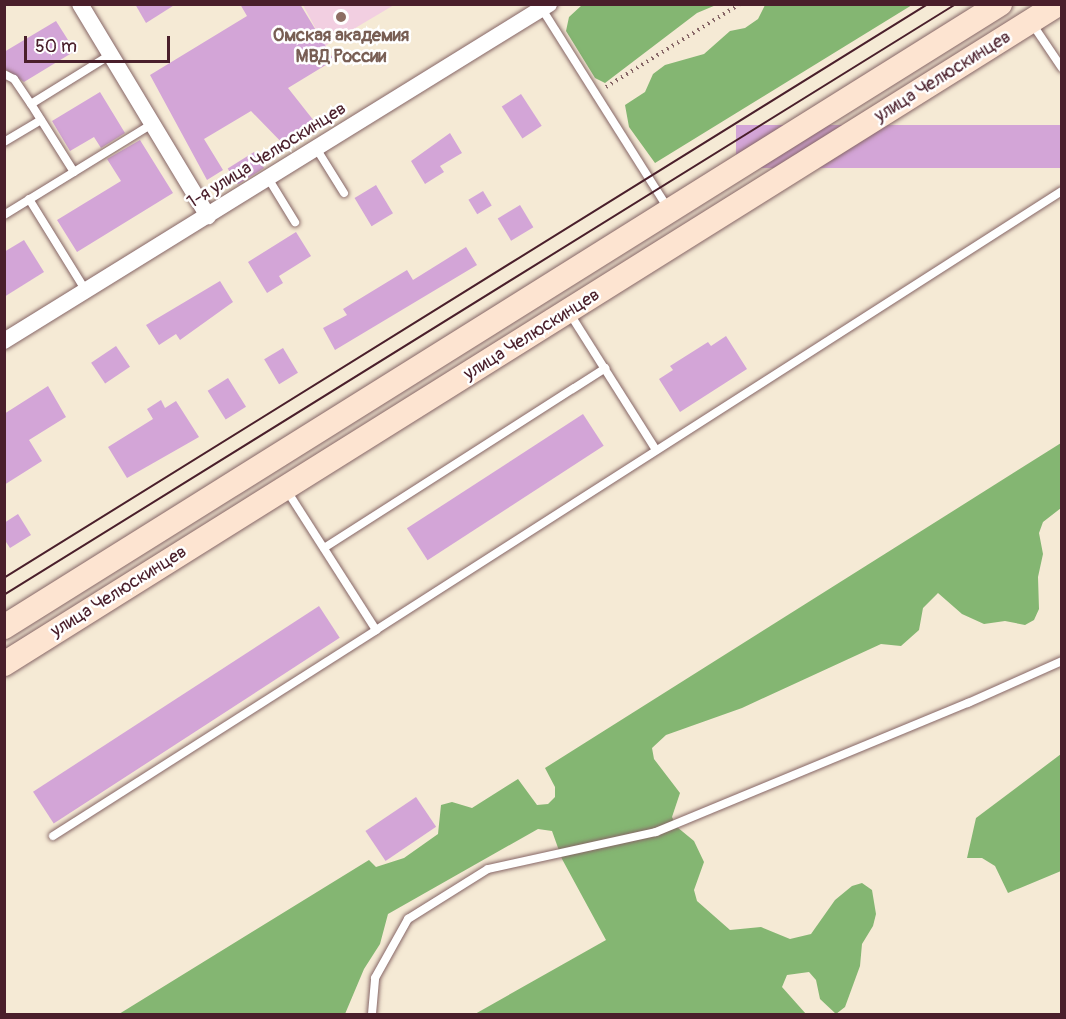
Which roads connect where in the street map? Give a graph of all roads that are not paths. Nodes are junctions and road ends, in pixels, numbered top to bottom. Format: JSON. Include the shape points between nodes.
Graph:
{"nodes":[{"id":1,"x":80,"y":4,"type":"edge"},
{"id":2,"x":1000,"y":4,"type":"edge"},
{"id":3,"x":1058,"y":4,"type":"edge"},
{"id":4,"x":546,"y":7,"type":"edge"},
{"id":5,"x":1031,"y":21,"type":"junction"},
{"id":6,"x":110,"y":55,"type":"junction"},
{"id":7,"x":1062,"y":68,"type":"edge"},
{"id":8,"x":4,"y":74,"type":"edge"},
{"id":9,"x":31,"y":104,"type":"junction"},
{"id":10,"x":41,"y":120,"type":"junction"},
{"id":11,"x":152,"y":124,"type":"junction"},
{"id":12,"x":4,"y":142,"type":"edge"},
{"id":13,"x":316,"y":148,"type":"junction"},
{"id":14,"x":74,"y":172,"type":"junction"},
{"id":15,"x":268,"y":178,"type":"junction"},
{"id":16,"x":1062,"y":191,"type":"edge"},
{"id":17,"x":344,"y":193,"type":"dead end"},
{"id":18,"x":29,"y":199,"type":"junction"},
{"id":19,"x":670,"y":211,"type":"junction"},
{"id":20,"x":4,"y":215,"type":"edge"},
{"id":21,"x":208,"y":216,"type":"junction"},
{"id":22,"x":295,"y":222,"type":"dead end"},
{"id":23,"x":687,"y":238,"type":"junction"},
{"id":24,"x":552,"y":285,"type":"junction"},
{"id":25,"x":86,"y":291,"type":"junction"},
{"id":26,"x":569,"y":312,"type":"junction"},
{"id":27,"x":4,"y":341,"type":"edge"},
{"id":28,"x":604,"y":368,"type":"junction"},
{"id":29,"x":656,"y":450,"type":"junction"},
{"id":30,"x":268,"y":462,"type":"junction"},
{"id":31,"x":286,"y":488,"type":"junction"},
{"id":32,"x":324,"y":548,"type":"junction"},
{"id":33,"x":4,"y":627,"type":"edge"},
{"id":34,"x":376,"y":630,"type":"junction"},
{"id":35,"x":1062,"y":661,"type":"edge"},
{"id":36,"x":4,"y":664,"type":"edge"},
{"id":37,"x":53,"y":836,"type":"dead end"},
{"id":38,"x":372,"y":1014,"type":"edge"}],
"edges":[{"from":1,"to":6,"type":"street"},
{"from":2,"to":19,"type":"main road","name":"улица Челюскинцев"},
{"from":3,"to":5,"type":"main road","name":"улица Челюскинцев"},
{"from":4,"to":13,"type":"street","name":"1-я улица Челюскинцев"},
{"from":4,"to":19,"type":"lane"},
{"from":5,"to":7,"type":"lane"},
{"from":5,"to":23,"type":"main road","name":"улица Челюскинцев"},
{"from":6,"to":9,"type":"lane"},
{"from":6,"to":11,"type":"street"},
{"from":8,"to":9,"type":"lane","via":[[14,80]]},
{"from":9,"to":10,"type":"lane"},
{"from":10,"to":12,"type":"lane"},
{"from":10,"to":14,"type":"lane"},
{"from":11,"to":14,"type":"lane"},
{"from":11,"to":21,"type":"street"},
{"from":13,"to":15,"type":"street","name":"1-я улица Челюскинцев"},
{"from":13,"to":17,"type":"lane"},
{"from":14,"to":18,"type":"lane"},
{"from":15,"to":21,"type":"street","name":"1-я улица Челюскинцев"},
{"from":15,"to":22,"type":"lane"},
{"from":16,"to":29,"type":"lane"},
{"from":18,"to":20,"type":"lane"},
{"from":18,"to":25,"type":"lane"},
{"from":19,"to":23,"type":"main road"},
{"from":19,"to":24,"type":"main road","name":"улица Челюскинцев"},
{"from":21,"to":25,"type":"street","name":"1-я улица Челюскинцев"},
{"from":23,"to":26,"type":"main road","name":"улица Челюскинцев"},
{"from":24,"to":26,"type":"main road"},
{"from":24,"to":30,"type":"main road","name":"улица Челюскинцев"},
{"from":25,"to":27,"type":"street","name":"1-я улица Челюскинцев"},
{"from":26,"to":28,"type":"lane"},
{"from":26,"to":31,"type":"main road","name":"улица Челюскинцев"},
{"from":28,"to":29,"type":"lane"},
{"from":28,"to":32,"type":"lane"},
{"from":29,"to":34,"type":"lane"},
{"from":30,"to":31,"type":"main road"},
{"from":30,"to":33,"type":"main road","name":"улица Челюскинцев"},
{"from":31,"to":32,"type":"lane"},
{"from":31,"to":36,"type":"main road","name":"улица Челюскинцев"},
{"from":32,"to":34,"type":"lane"},
{"from":34,"to":37,"type":"lane"},
{"from":35,"to":38,"type":"lane","via":[[656,832],[488,869],[408,919],[375,978]]}]}
